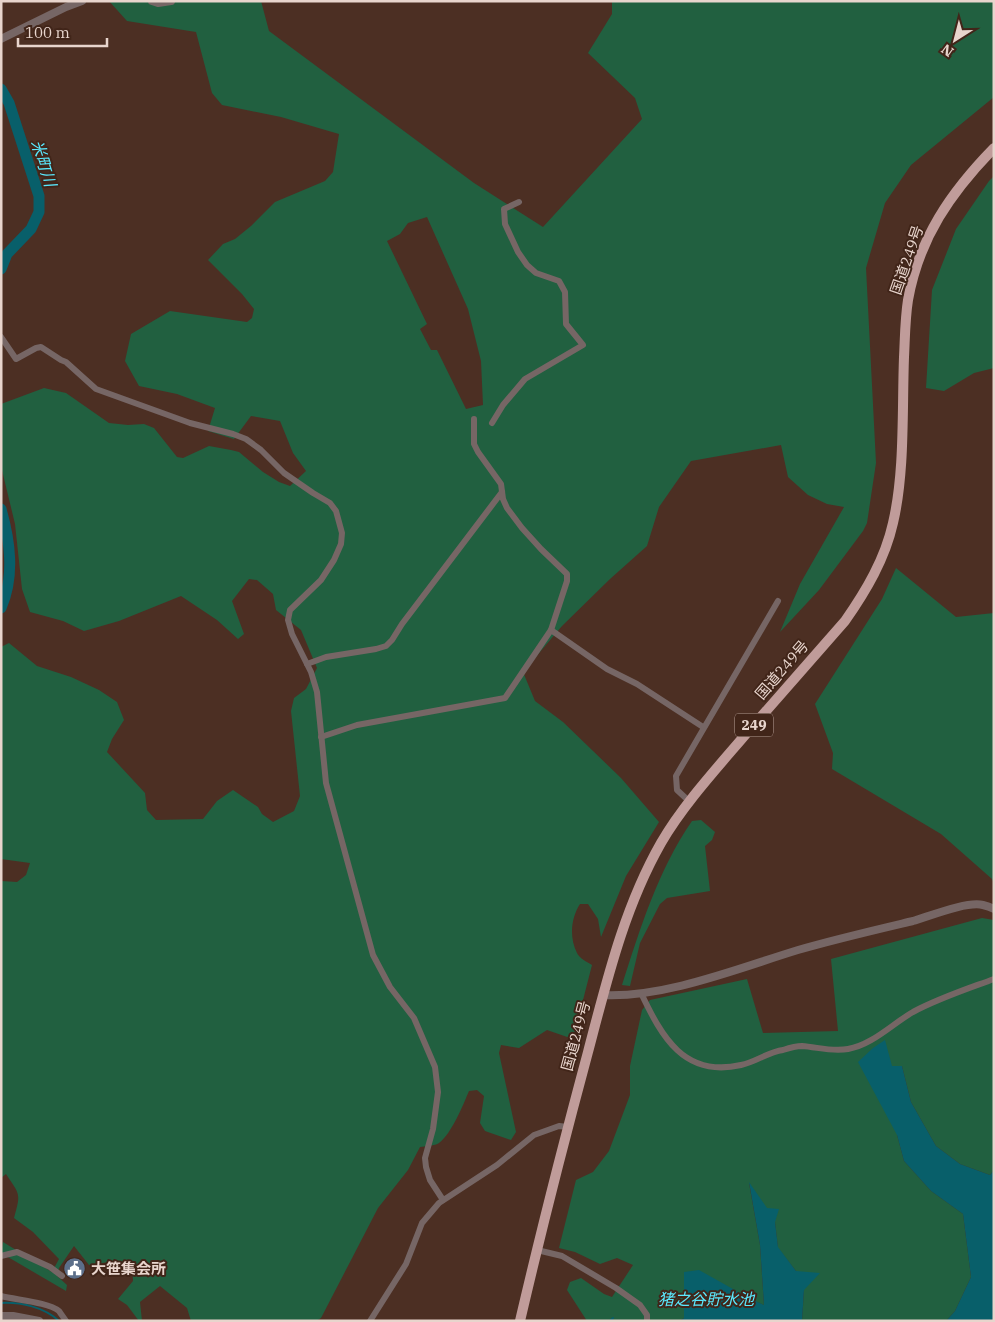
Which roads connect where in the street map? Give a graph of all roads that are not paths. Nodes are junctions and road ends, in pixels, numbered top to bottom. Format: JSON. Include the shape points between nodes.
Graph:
{"nodes":[{"id":1,"x":82,"y":1,"type":"edge"},
{"id":2,"x":152,"y":1,"type":"edge"},
{"id":3,"x":171,"y":1,"type":"edge"},
{"id":4,"x":1,"y":39,"type":"edge"},
{"id":5,"x":994,"y":148,"type":"edge"},
{"id":6,"x":519,"y":202,"type":"dead end"},
{"id":7,"x":1,"y":337,"type":"edge"},
{"id":8,"x":474,"y":419,"type":"dead end"},
{"id":9,"x":492,"y":423,"type":"dead end"},
{"id":10,"x":502,"y":492,"type":"junction"},
{"id":11,"x":778,"y":601,"type":"dead end"},
{"id":12,"x":551,"y":630,"type":"junction"},
{"id":13,"x":307,"y":664,"type":"junction"},
{"id":14,"x":703,"y":727,"type":"junction"},
{"id":15,"x":320,"y":737,"type":"junction"},
{"id":16,"x":690,"y":802,"type":"junction"},
{"id":17,"x":994,"y":909,"type":"edge"},
{"id":18,"x":994,"y":979,"type":"edge"},
{"id":19,"x":641,"y":993,"type":"junction"},
{"id":20,"x":603,"y":995,"type":"junction"},
{"id":21,"x":568,"y":1127,"type":"junction"},
{"id":22,"x":443,"y":1200,"type":"junction"},
{"id":23,"x":537,"y":1250,"type":"junction"},
{"id":24,"x":1,"y":1256,"type":"edge"},
{"id":25,"x":62,"y":1276,"type":"dead end"},
{"id":26,"x":1,"y":1296,"type":"edge"},
{"id":27,"x":1,"y":1316,"type":"edge"},
{"id":28,"x":39,"y":1321,"type":"edge"},
{"id":29,"x":66,"y":1321,"type":"edge"},
{"id":30,"x":370,"y":1321,"type":"edge"},
{"id":31,"x":520,"y":1321,"type":"edge"},
{"id":32,"x":647,"y":1321,"type":"edge"}],
"edges":[{"from":1,"to":4,"type":"street"},
{"from":2,"to":3,"type":"street"},
{"from":5,"to":16,"type":"highway","name":"国道249号","number":"249","via":[[940,213],[915,272],[905,326],[900,475],[893,523],[877,569],[845,621]]},
{"from":6,"to":9,"type":"street","via":[[504,209],[505,224],[527,265],[536,273],[559,281],[565,292],[566,324],[583,345],[526,379]]},
{"from":7,"to":13,"type":"street","via":[[16,359],[41,347],[66,362],[96,389],[182,421],[246,439],[284,473],[330,503],[338,516],[341,544],[321,580],[290,610],[288,620]]},
{"from":8,"to":10,"type":"street","via":[[474,444],[501,484]]},
{"from":10,"to":12,"type":"street","via":[[507,508],[522,528],[567,574]]},
{"from":10,"to":13,"type":"street","via":[[386,646],[326,657]]},
{"from":11,"to":14,"type":"street"},
{"from":12,"to":14,"type":"street","via":[[607,669],[637,684]]},
{"from":12,"to":15,"type":"street","via":[[505,698],[357,725]]},
{"from":13,"to":15,"type":"street","via":[[317,692]]},
{"from":14,"to":16,"type":"street","via":[[676,776],[676,790]]},
{"from":15,"to":22,"type":"street","via":[[326,784],[373,954],[390,987],[414,1018],[435,1067],[438,1092],[426,1167]]},
{"from":16,"to":20,"type":"highway","name":"国道249号","number":"249","via":[[662,842],[641,882]]},
{"from":17,"to":19,"type":"street","via":[[981,904],[959,907],[699,980]]},
{"from":18,"to":19,"type":"street","via":[[920,1009],[862,1045],[847,1050],[801,1046],[740,1065],[717,1067],[694,1063],[677,1051],[657,1026]]},
{"from":19,"to":20,"type":"street"},
{"from":20,"to":21,"type":"highway","name":"国道249号","number":"249"},
{"from":21,"to":22,"type":"street","via":[[559,1126],[534,1135],[497,1165]]},
{"from":21,"to":23,"type":"highway","name":"国道249号","number":"249"},
{"from":22,"to":30,"type":"street","via":[[422,1223],[406,1264]]},
{"from":23,"to":31,"type":"highway","name":"国道249号","number":"249"},
{"from":23,"to":32,"type":"street","via":[[562,1256],[616,1288],[644,1309]]},
{"from":24,"to":25,"type":"street","via":[[17,1252]]},
{"from":26,"to":29,"type":"street","via":[[58,1311]]},
{"from":27,"to":28,"type":"street"}]}
